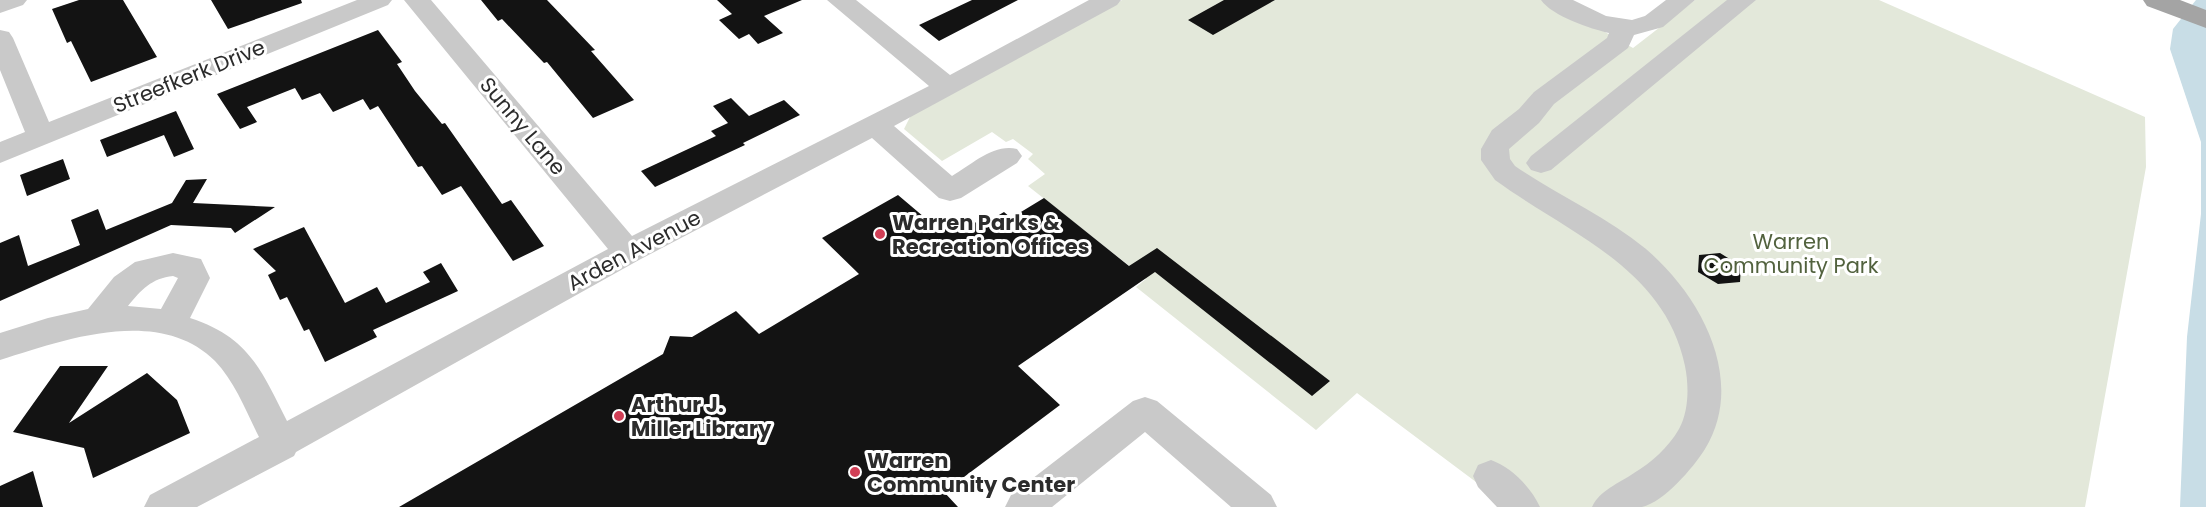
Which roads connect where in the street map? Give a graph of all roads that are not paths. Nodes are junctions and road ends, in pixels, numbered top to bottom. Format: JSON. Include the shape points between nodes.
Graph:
{"nodes":[{"id":1,"x":14,"y":0,"type":"edge"},
{"id":2,"x":379,"y":0,"type":"edge"},
{"id":3,"x":417,"y":0,"type":"edge"},
{"id":4,"x":840,"y":0,"type":"edge"},
{"id":5,"x":1108,"y":0,"type":"edge"},
{"id":6,"x":1554,"y":0,"type":"edge"},
{"id":7,"x":1682,"y":0,"type":"edge"},
{"id":8,"x":1743,"y":0,"type":"edge"},
{"id":9,"x":2159,"y":1,"type":"edge"},
{"id":10,"x":0,"y":5,"type":"edge"},
{"id":11,"x":2206,"y":20,"type":"edge"},
{"id":12,"x":1624,"y":28,"type":"junction"},
{"id":13,"x":0,"y":38,"type":"edge"},
{"id":14,"x":1564,"y":84,"type":"junction"},
{"id":15,"x":948,"y":87,"type":"junction"},
{"id":16,"x":1609,"y":109,"type":"junction"},
{"id":17,"x":875,"y":125,"type":"junction"},
{"id":18,"x":41,"y":136,"type":"junction"},
{"id":19,"x":0,"y":153,"type":"edge"},
{"id":20,"x":1007,"y":156,"type":"dead end"},
{"id":21,"x":1541,"y":163,"type":"dead end"},
{"id":22,"x":628,"y":252,"type":"junction"},
{"id":23,"x":98,"y":320,"type":"junction"},
{"id":24,"x":170,"y":322,"type":"junction"},
{"id":25,"x":0,"y":346,"type":"edge"},
{"id":26,"x":281,"y":445,"type":"junction"},
{"id":27,"x":1491,"y":476,"type":"dead end"},
{"id":28,"x":176,"y":504,"type":"edge"},
{"id":29,"x":1024,"y":507,"type":"edge"},
{"id":30,"x":1258,"y":507,"type":"edge"},
{"id":31,"x":1521,"y":507,"type":"edge"},
{"id":32,"x":1611,"y":507,"type":"edge"}],
"edges":[{"from":1,"to":10,"type":"street"},
{"from":2,"to":18,"type":"street","name":"Streefkerk Drive"},
{"from":3,"to":22,"type":"street","name":"Sunny Lane"},
{"from":4,"to":15,"type":"street"},
{"from":5,"to":15,"type":"street","name":"Arden Avenue"},
{"from":6,"to":12,"type":"street","via":[[1590,19]]},
{"from":7,"to":12,"type":"street","via":[[1650,23]]},
{"from":8,"to":16,"type":"street"},
{"from":9,"to":11,"type":"main road"},
{"from":12,"to":14,"type":"street","via":[[1619,42]]},
{"from":13,"to":18,"type":"street"},
{"from":14,"to":16,"type":"street"},
{"from":14,"to":32,"type":"street","via":[[1502,137],[1495,149],[1496,160],[1518,183],[1607,237],[1656,277],[1694,333],[1702,359],[1700,425],[1681,455],[1652,482]]},
{"from":15,"to":17,"type":"street","name":"Arden Avenue"},
{"from":16,"to":21,"type":"street"},
{"from":17,"to":20,"type":"street","via":[[950,191]]},
{"from":17,"to":22,"type":"street","name":"Arden Avenue"},
{"from":18,"to":19,"type":"street","name":"Streefkerk Drive"},
{"from":22,"to":26,"type":"street","name":"Arden Avenue"},
{"from":23,"to":24,"type":"street"},
{"from":23,"to":24,"type":"street","via":[[129,280],[142,272],[159,265],[190,267],[194,278]]},
{"from":23,"to":25,"type":"street","via":[[45,330]]},
{"from":24,"to":26,"type":"street","via":[[216,341],[234,361]]},
{"from":26,"to":28,"type":"street","name":"Arden Avenue"},
{"from":27,"to":31,"type":"street"},
{"from":29,"to":30,"type":"street","via":[[1145,411]]}]}
